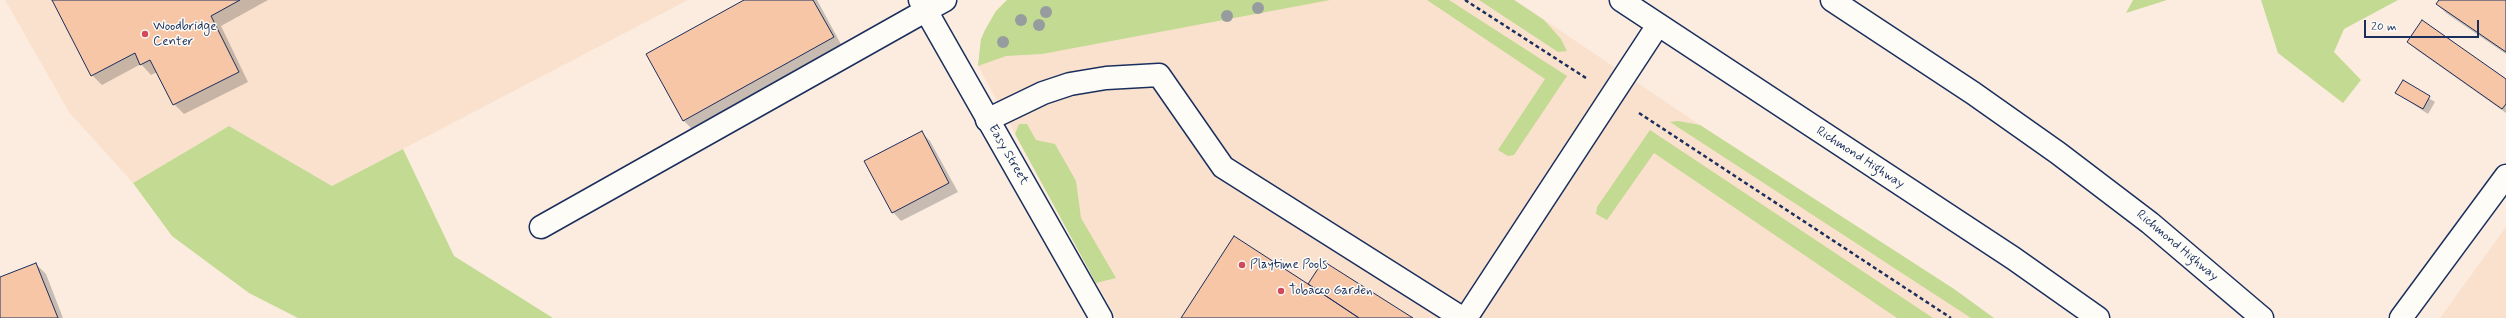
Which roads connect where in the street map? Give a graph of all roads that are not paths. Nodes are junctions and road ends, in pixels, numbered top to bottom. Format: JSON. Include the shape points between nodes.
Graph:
{"nodes":[{"id":1,"x":944,"y":0,"type":"edge"},
{"id":2,"x":1621,"y":0,"type":"edge"},
{"id":3,"x":1832,"y":0,"type":"edge"},
{"id":4,"x":923,"y":5,"type":"edge"},
{"id":5,"x":1658,"y":25,"type":"junction"},
{"id":6,"x":987,"y":120,"type":"junction"},
{"id":7,"x":2506,"y":176,"type":"edge"},
{"id":8,"x":541,"y":227,"type":"dead end"},
{"id":9,"x":1101,"y":318,"type":"edge"},
{"id":10,"x":1462,"y":318,"type":"edge"},
{"id":11,"x":1466,"y":318,"type":"edge"},
{"id":12,"x":2098,"y":318,"type":"edge"},
{"id":13,"x":2262,"y":318,"type":"edge"},
{"id":14,"x":2401,"y":318,"type":"edge"}],
"edges":[{"from":1,"to":4,"type":"main road"},
{"from":2,"to":5,"type":"main road","name":"Richmond Highway"},
{"from":3,"to":13,"type":"main road","name":"Richmond Highway","via":[[1973,93],[2058,153],[2150,223]]},
{"from":4,"to":6,"type":"main road","name":"Easy Street"},
{"from":4,"to":8,"type":"main road"},
{"from":5,"to":11,"type":"main road"},
{"from":5,"to":12,"type":"main road","name":"Richmond Highway","via":[[2006,254]]},
{"from":6,"to":9,"type":"main road","name":"Easy Street"},
{"from":6,"to":10,"type":"main road","via":[[1043,93],[1070,84],[1106,78],[1159,75],[1223,167]]},
{"from":7,"to":14,"type":"main road"}]}
